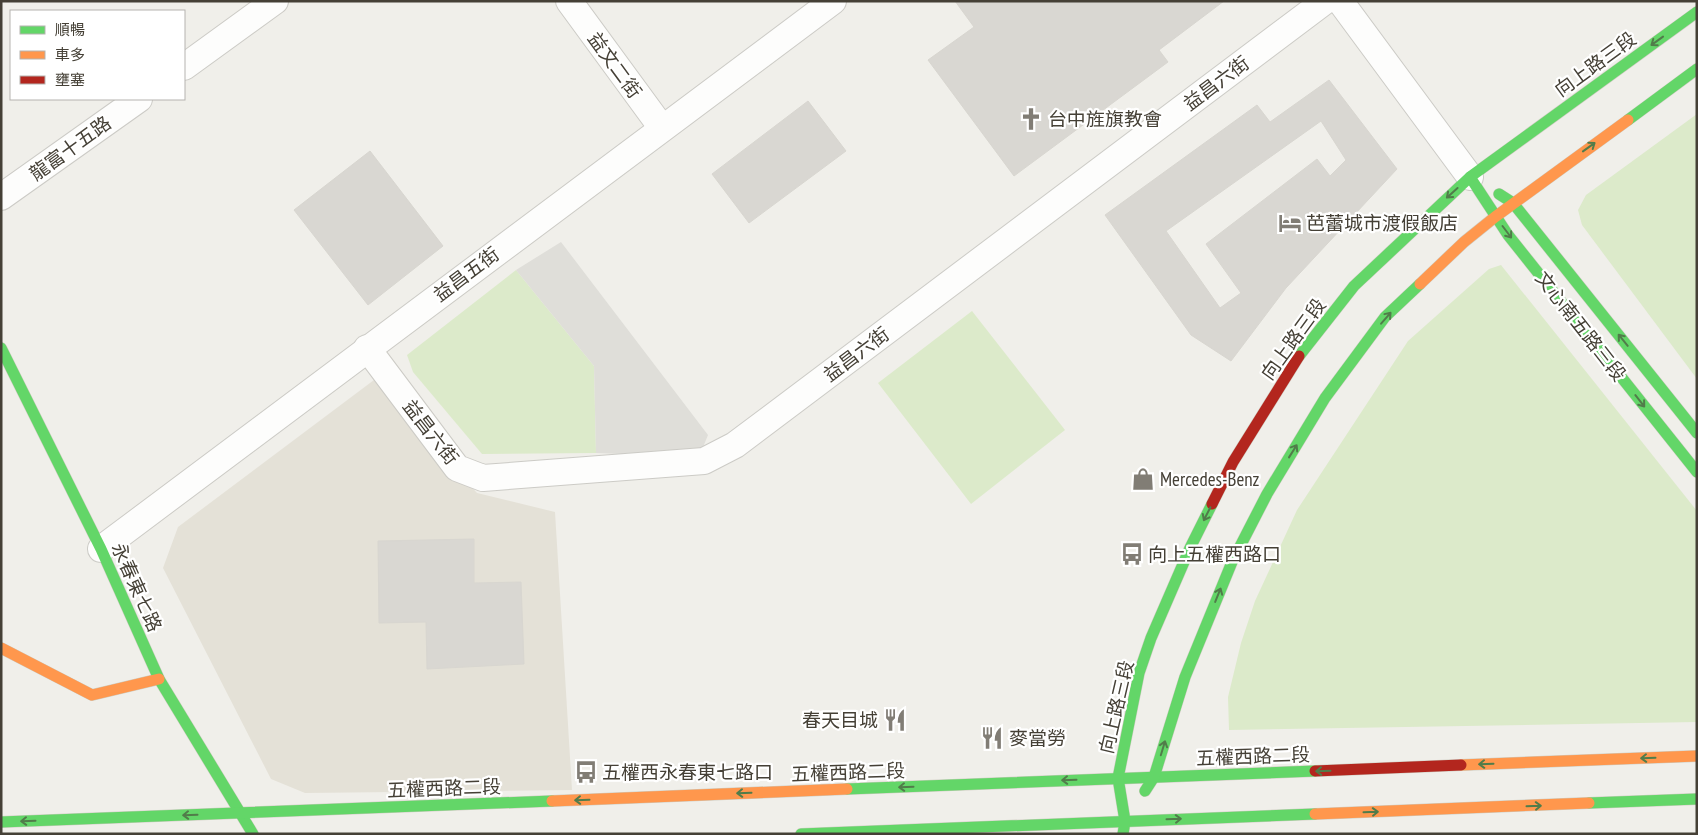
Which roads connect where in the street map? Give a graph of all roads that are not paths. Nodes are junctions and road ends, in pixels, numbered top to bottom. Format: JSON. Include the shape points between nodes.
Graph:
{"nodes":[{"id":1,"x":275,"y":1,"type":"edge"},
{"id":2,"x":568,"y":1,"type":"edge"},
{"id":3,"x":833,"y":1,"type":"edge"},
{"id":4,"x":1325,"y":1,"type":"edge"},
{"id":5,"x":1340,"y":1,"type":"edge"},
{"id":6,"x":1697,"y":12,"type":"edge"},
{"id":7,"x":185,"y":66,"type":"edge"},
{"id":8,"x":1697,"y":69,"type":"edge"},
{"id":9,"x":138,"y":100,"type":"edge"},
{"id":10,"x":662,"y":128,"type":"junction"},
{"id":11,"x":1470,"y":177,"type":"junction"},
{"id":12,"x":1,"y":197,"type":"edge"},
{"id":13,"x":1513,"y":203,"type":"junction"},
{"id":14,"x":1495,"y":217,"type":"junction"},
{"id":15,"x":1,"y":348,"type":"edge"},
{"id":16,"x":367,"y":348,"type":"junction"},
{"id":17,"x":1697,"y":433,"type":"edge"},
{"id":18,"x":1697,"y":472,"type":"edge"},
{"id":19,"x":101,"y":549,"type":"junction"},
{"id":20,"x":1,"y":648,"type":"edge"},
{"id":21,"x":159,"y":679,"type":"junction"},
{"id":22,"x":1697,"y":756,"type":"edge"},
{"id":23,"x":1154,"y":777,"type":"junction"},
{"id":24,"x":1118,"y":778,"type":"junction"},
{"id":25,"x":1697,"y":799,"type":"edge"},
{"id":26,"x":239,"y":814,"type":"junction"},
{"id":27,"x":1125,"y":821,"type":"junction"},
{"id":28,"x":1,"y":822,"type":"edge"},
{"id":29,"x":253,"y":834,"type":"edge"},
{"id":30,"x":801,"y":834,"type":"edge"},
{"id":31,"x":1123,"y":834,"type":"edge"}],
"edges":[{"from":1,"to":7,"type":"street"},
{"from":2,"to":10,"type":"street","name":"益文二街"},
{"from":3,"to":10,"type":"street","name":"益昌五街"},
{"from":4,"to":16,"type":"street","name":"益昌六街","via":[[735,446],[704,461],[483,478],[457,468]]},
{"from":5,"to":11,"type":"street","name":"文心南五路三段"},
{"from":6,"to":11,"type":"main road","name":"向上路三段","one_way":true},
{"from":13,"to":8,"type":"main road","name":"向上路三段","one_way":true},
{"from":9,"to":12,"type":"street","name":"龍富十五路"},
{"from":10,"to":16,"type":"street","name":"益昌五街"},
{"from":11,"to":13,"type":"main road","name":"文心南五路三段"},
{"from":11,"to":14,"type":"main road","name":"文心南五路三段"},
{"from":11,"to":24,"type":"main road","name":"向上路三段","one_way":true,"via":[[1354,286],[1292,366],[1233,462],[1190,548],[1151,638],[1139,673]]},
{"from":13,"to":14,"type":"main road","name":"向上路三段"},
{"from":17,"to":13,"type":"main road","name":"文心南五路三段","one_way":true},
{"from":14,"to":18,"type":"main road","name":"文心南五路三段","one_way":true},
{"from":23,"to":14,"type":"main road","name":"向上路三段","one_way":true,"via":[[1185,677],[1232,562],[1267,494],[1326,398],[1385,317]]},
{"from":15,"to":19,"type":"main road","name":"永春東七路"},
{"from":16,"to":19,"type":"street","name":"益昌五街"},
{"from":19,"to":21,"type":"main road","name":"永春東七路"},
{"from":20,"to":21,"type":"main road","via":[[92,695]]},
{"from":21,"to":26,"type":"main road","name":"永春東七路"},
{"from":22,"to":23,"type":"main road","name":"五權西路二段","one_way":true},
{"from":23,"to":24,"type":"main road","name":"五權西路二段"},
{"from":23,"to":27,"type":"main road","name":"向上路三段"},
{"from":24,"to":26,"type":"main road","name":"五權西路二段","one_way":true},
{"from":24,"to":27,"type":"main road","name":"向上路三段"},
{"from":27,"to":25,"type":"main road","one_way":true},
{"from":26,"to":28,"type":"main road","name":"五權西路二段","one_way":true},
{"from":26,"to":29,"type":"main road","name":"永春東七路"},
{"from":27,"to":30,"type":"main road"},
{"from":27,"to":31,"type":"main road","name":"向上路三段"}]}
